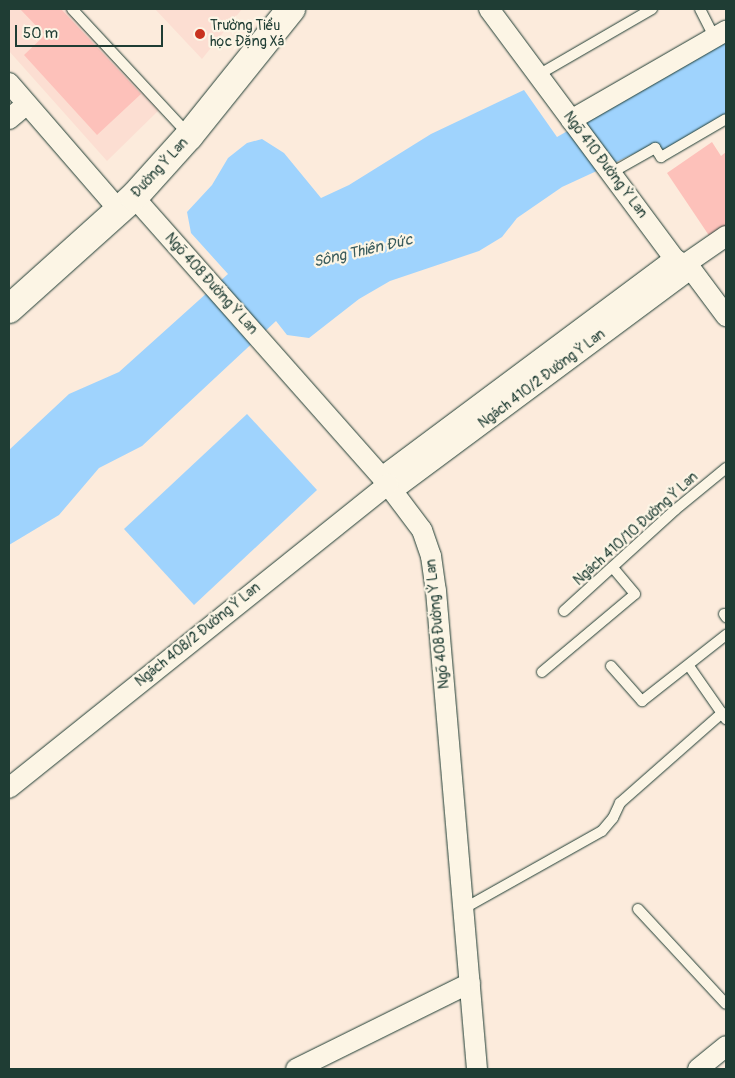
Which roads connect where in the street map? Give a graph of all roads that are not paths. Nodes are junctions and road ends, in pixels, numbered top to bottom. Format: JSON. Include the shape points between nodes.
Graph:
{"nodes":[{"id":1,"x":72,"y":9,"type":"edge"},
{"id":2,"x":291,"y":9,"type":"edge"},
{"id":3,"x":489,"y":9,"type":"edge"},
{"id":4,"x":652,"y":9,"type":"edge"},
{"id":5,"x":700,"y":9,"type":"edge"},
{"id":6,"x":720,"y":35,"type":"edge"},
{"id":7,"x":538,"y":75,"type":"junction"},
{"id":8,"x":9,"y":83,"type":"edge"},
{"id":9,"x":27,"y":104,"type":"junction"},
{"id":10,"x":726,"y":118,"type":"edge"},
{"id":11,"x":9,"y":119,"type":"edge"},
{"id":12,"x":571,"y":120,"type":"junction"},
{"id":13,"x":189,"y":136,"type":"junction"},
{"id":14,"x":611,"y":173,"type":"junction"},
{"id":15,"x":126,"y":203,"type":"junction"},
{"id":16,"x":726,"y":236,"type":"edge"},
{"id":17,"x":683,"y":265,"type":"junction"},
{"id":18,"x":9,"y":309,"type":"edge"},
{"id":19,"x":726,"y":316,"type":"edge"},
{"id":20,"x":726,"y":468,"type":"edge"},
{"id":21,"x":388,"y":483,"type":"junction"},
{"id":22,"x":612,"y":567,"type":"junction"},
{"id":23,"x":564,"y":611,"type":"dead end"},
{"id":24,"x":726,"y":635,"type":"edge"},
{"id":25,"x":611,"y":666,"type":"dead end"},
{"id":26,"x":689,"y":666,"type":"junction"},
{"id":27,"x":542,"y":672,"type":"dead end"},
{"id":28,"x":724,"y":716,"type":"edge"},
{"id":29,"x":9,"y":788,"type":"edge"},
{"id":30,"x":463,"y":909,"type":"junction"},
{"id":31,"x":638,"y":909,"type":"dead end"},
{"id":32,"x":470,"y":983,"type":"junction"},
{"id":33,"x":726,"y":1004,"type":"edge"},
{"id":34,"x":726,"y":1046,"type":"edge"},
{"id":35,"x":296,"y":1069,"type":"edge"},
{"id":36,"x":477,"y":1069,"type":"edge"},
{"id":37,"x":698,"y":1069,"type":"edge"}],
"edges":[{"from":1,"to":13,"type":"lane"},
{"from":2,"to":13,"type":"main road","name":"Đường Ỷ Lan"},
{"from":3,"to":7,"type":"street","name":"Ngõ 410 Đường Ỷ Lan"},
{"from":4,"to":7,"type":"lane"},
{"from":5,"to":6,"type":"lane"},
{"from":6,"to":12,"type":"street"},
{"from":7,"to":12,"type":"street","name":"Ngõ 410 Đường Ỷ Lan"},
{"from":8,"to":9,"type":"street","name":"Ngõ 408 Đường Ỷ Lan"},
{"from":9,"to":11,"type":"street"},
{"from":9,"to":15,"type":"street","name":"Ngõ 408 Đường Ỷ Lan"},
{"from":10,"to":14,"type":"lane","via":[[661,157],[655,148]]},
{"from":12,"to":14,"type":"street","name":"Ngõ 410 Đường Ỷ Lan"},
{"from":13,"to":15,"type":"main road","name":"Đường Ỷ Lan"},
{"from":14,"to":17,"type":"street","name":"Ngõ 410 Đường Ỷ Lan"},
{"from":15,"to":18,"type":"main road","name":"Đường Ỷ Lan"},
{"from":15,"to":21,"type":"street","name":"Ngõ 408 Đường Ỷ Lan","via":[[184,254]]},
{"from":16,"to":17,"type":"street","name":"Ngách 410/2 Đường Ỷ Lan"},
{"from":17,"to":19,"type":"street","name":"Ngõ 410 Đường Ỷ Lan"},
{"from":17,"to":21,"type":"street","name":"Ngách 410/2 Đường Ỷ Lan"},
{"from":20,"to":22,"type":"lane","name":"Ngách 410/10 Đường Ỷ Lan"},
{"from":21,"to":29,"type":"street","name":"Ngách 408/2 Đường Ỷ Lan"},
{"from":21,"to":30,"type":"street","name":"Ngõ 408 Đường Ỷ Lan","via":[[422,530],[434,573]]},
{"from":22,"to":23,"type":"lane","name":"Ngách 410/10 Đường Ỷ Lan"},
{"from":22,"to":27,"type":"lane","via":[[635,594]]},
{"from":24,"to":26,"type":"lane"},
{"from":25,"to":26,"type":"lane","via":[[642,701]]},
{"from":26,"to":28,"type":"lane"},
{"from":28,"to":30,"type":"lane","via":[[620,803],[602,831]]},
{"from":30,"to":32,"type":"street","name":"Ngõ 408 Đường Ỷ Lan"},
{"from":31,"to":33,"type":"lane"},
{"from":32,"to":35,"type":"street"},
{"from":32,"to":36,"type":"street","name":"Ngõ 408 Đường Ỷ Lan"},
{"from":34,"to":37,"type":"street"}]}
